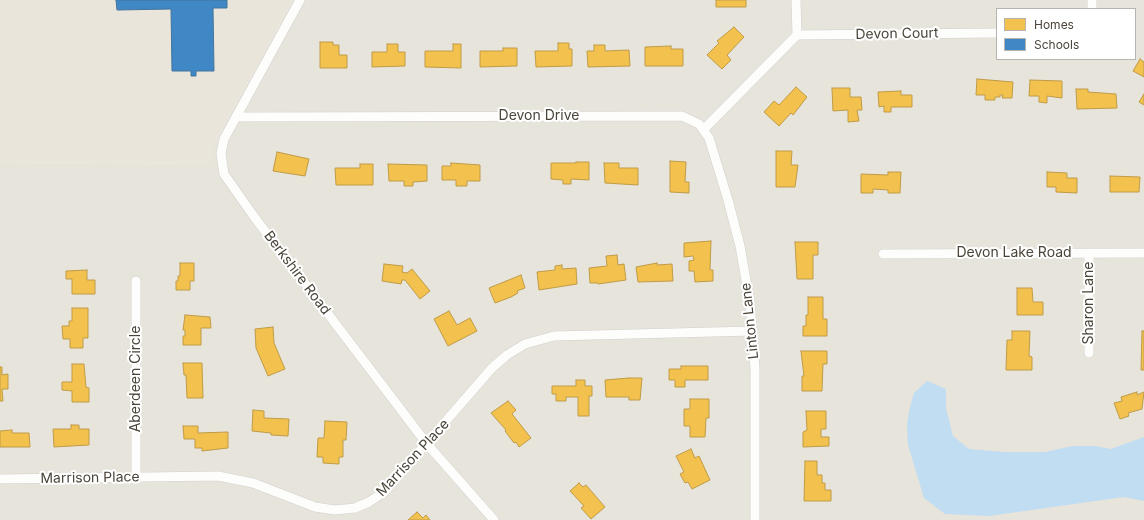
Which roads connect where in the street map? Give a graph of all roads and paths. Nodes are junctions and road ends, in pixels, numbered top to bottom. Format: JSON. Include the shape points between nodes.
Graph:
{"nodes":[{"id":1,"x":300,"y":0,"type":"edge"},
{"id":2,"x":796,"y":0,"type":"edge"},
{"id":3,"x":996,"y":33,"type":"edge"},
{"id":4,"x":797,"y":35,"type":"junction"},
{"id":5,"x":236,"y":117,"type":"junction"},
{"id":6,"x":704,"y":129,"type":"junction"},
{"id":7,"x":1089,"y":253,"type":"junction"},
{"id":8,"x":1144,"y":253,"type":"edge"},
{"id":9,"x":883,"y":254,"type":"dead end"},
{"id":10,"x":136,"y":281,"type":"dead end"},
{"id":11,"x":753,"y":331,"type":"junction"},
{"id":12,"x":1089,"y":353,"type":"dead end"},
{"id":13,"x":427,"y":444,"type":"junction"},
{"id":14,"x":136,"y":477,"type":"junction"},
{"id":15,"x":0,"y":479,"type":"edge"},
{"id":16,"x":494,"y":520,"type":"edge"},
{"id":17,"x":755,"y":520,"type":"edge"}],
"edges":[{"from":1,"to":5,"type":"street","name":"Berkshire Road"},
{"from":2,"to":4,"type":"street"},
{"from":3,"to":4,"type":"street","name":"Devon Court"},
{"from":4,"to":6,"type":"street"},
{"from":5,"to":6,"type":"street","name":"Devon Drive","via":[[682,116]]},
{"from":5,"to":13,"type":"street","name":"Berkshire Road","via":[[221,149],[222,165],[230,183]]},
{"from":6,"to":11,"type":"street","name":"Linton Lane","via":[[709,138],[737,232]]},
{"from":7,"to":8,"type":"street","name":"Devon Lake Road"},
{"from":7,"to":9,"type":"street","name":"Devon Lake Road"},
{"from":7,"to":12,"type":"street","name":"Sharon Lane"},
{"from":10,"to":14,"type":"street","name":"Aberdeen Circle"},
{"from":11,"to":13,"type":"street","name":"Marrison Place","via":[[554,336],[534,340],[499,361]]},
{"from":11,"to":17,"type":"street","name":"Linton Lane"},
{"from":13,"to":14,"type":"street","name":"Marrison Place","via":[[384,492],[364,505],[340,510],[315,507],[233,478]]},
{"from":13,"to":16,"type":"street","name":"Berkshire Road"},
{"from":14,"to":15,"type":"street","name":"Marrison Place"}]}
